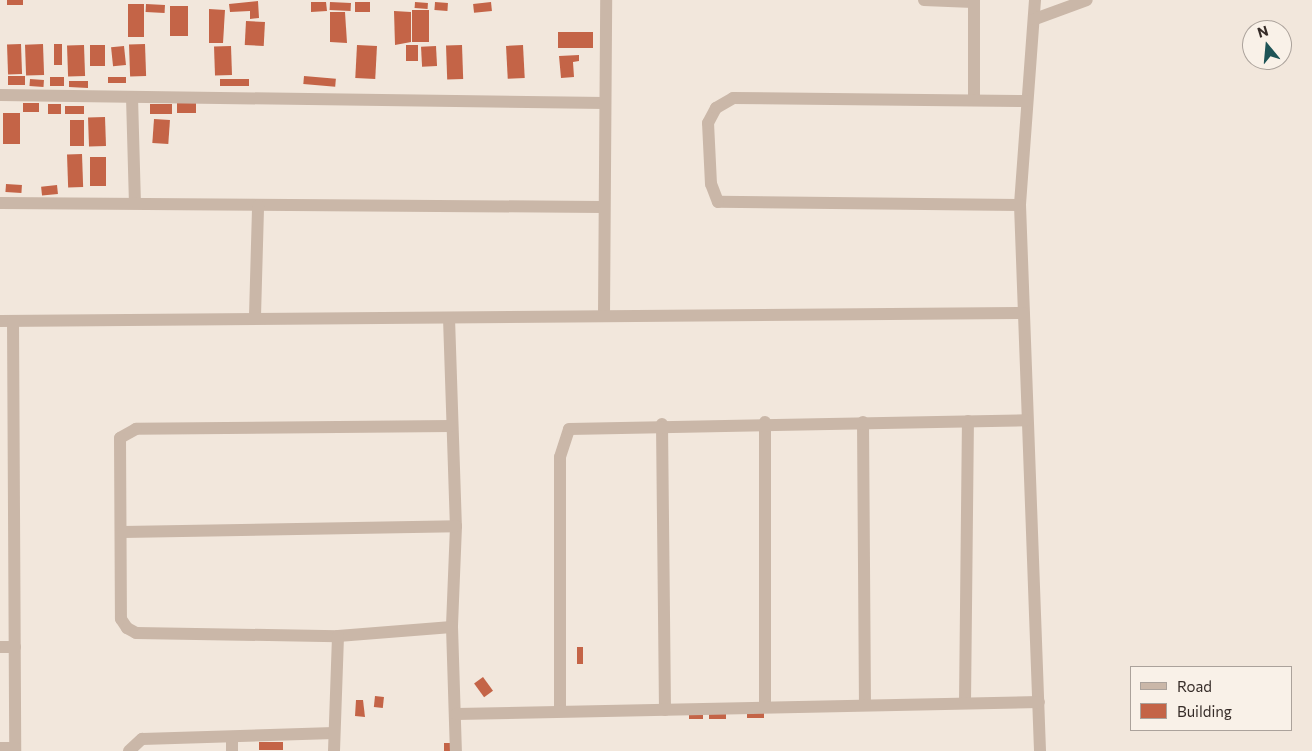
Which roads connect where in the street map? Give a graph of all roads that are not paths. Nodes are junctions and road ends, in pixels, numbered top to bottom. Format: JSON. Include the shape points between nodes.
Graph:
{"nodes":[{"id":1,"x":606,"y":0,"type":"edge"},
{"id":2,"x":924,"y":0,"type":"edge"},
{"id":3,"x":1036,"y":0,"type":"edge"},
{"id":4,"x":1087,"y":0,"type":"edge"},
{"id":5,"x":973,"y":1,"type":"edge"},
{"id":6,"x":1035,"y":19,"type":"junction"},
{"id":7,"x":0,"y":94,"type":"edge"},
{"id":8,"x":132,"y":97,"type":"junction"},
{"id":9,"x":974,"y":98,"type":"junction"},
{"id":10,"x":1026,"y":101,"type":"junction"},
{"id":11,"x":605,"y":103,"type":"junction"},
{"id":12,"x":0,"y":202,"type":"edge"},
{"id":13,"x":135,"y":202,"type":"junction"},
{"id":14,"x":1020,"y":205,"type":"junction"},
{"id":15,"x":258,"y":206,"type":"junction"},
{"id":16,"x":602,"y":207,"type":"junction"},
{"id":17,"x":1023,"y":313,"type":"junction"},
{"id":18,"x":604,"y":314,"type":"junction"},
{"id":19,"x":255,"y":316,"type":"junction"},
{"id":20,"x":449,"y":318,"type":"junction"},
{"id":21,"x":0,"y":321,"type":"edge"},
{"id":22,"x":13,"y":321,"type":"junction"},
{"id":23,"x":1026,"y":420,"type":"junction"},
{"id":24,"x":765,"y":422,"type":"junction"},
{"id":25,"x":863,"y":422,"type":"junction"},
{"id":26,"x":968,"y":422,"type":"junction"},
{"id":27,"x":662,"y":424,"type":"junction"},
{"id":28,"x":451,"y":426,"type":"junction"},
{"id":29,"x":6,"y":433,"type":"edge"},
{"id":30,"x":456,"y":526,"type":"junction"},
{"id":31,"x":123,"y":532,"type":"junction"},
{"id":32,"x":0,"y":542,"type":"edge"},
{"id":33,"x":14,"y":542,"type":"junction"},
{"id":34,"x":452,"y":627,"type":"junction"},
{"id":35,"x":338,"y":636,"type":"junction"},
{"id":36,"x":0,"y":647,"type":"edge"},
{"id":37,"x":15,"y":647,"type":"junction"},
{"id":38,"x":1039,"y":702,"type":"junction"},
{"id":39,"x":965,"y":703,"type":"junction"},
{"id":40,"x":865,"y":705,"type":"junction"},
{"id":41,"x":764,"y":707,"type":"junction"},
{"id":42,"x":560,"y":710,"type":"junction"},
{"id":43,"x":665,"y":710,"type":"junction"},
{"id":44,"x":456,"y":714,"type":"junction"},
{"id":45,"x":334,"y":733,"type":"junction"},
{"id":46,"x":232,"y":737,"type":"junction"},
{"id":47,"x":0,"y":748,"type":"edge"},
{"id":48,"x":15,"y":749,"type":"edge"},
{"id":49,"x":129,"y":751,"type":"edge"},
{"id":50,"x":232,"y":751,"type":"edge"},
{"id":51,"x":334,"y":751,"type":"edge"},
{"id":52,"x":456,"y":751,"type":"edge"},
{"id":53,"x":1040,"y":751,"type":"edge"}],
"edges":[{"from":1,"to":11,"type":"street"},
{"from":2,"to":5,"type":"street"},
{"from":3,"to":6,"type":"street"},
{"from":4,"to":6,"type":"street"},
{"from":5,"to":9,"type":"street"},
{"from":6,"to":10,"type":"street"},
{"from":7,"to":8,"type":"street"},
{"from":8,"to":11,"type":"street"},
{"from":8,"to":13,"type":"street"},
{"from":9,"to":10,"type":"street"},
{"from":9,"to":14,"type":"street","via":[[733,98],[716,108],[708,123],[714,199]]},
{"from":10,"to":14,"type":"street"},
{"from":11,"to":16,"type":"street"},
{"from":12,"to":13,"type":"street"},
{"from":13,"to":15,"type":"street"},
{"from":14,"to":17,"type":"street"},
{"from":15,"to":16,"type":"street"},
{"from":15,"to":19,"type":"street"},
{"from":16,"to":18,"type":"street"},
{"from":17,"to":18,"type":"street"},
{"from":17,"to":23,"type":"street"},
{"from":18,"to":20,"type":"street"},
{"from":19,"to":20,"type":"street"},
{"from":19,"to":22,"type":"street"},
{"from":20,"to":28,"type":"street"},
{"from":21,"to":22,"type":"street"},
{"from":22,"to":29,"type":"street"},
{"from":23,"to":26,"type":"street"},
{"from":23,"to":38,"type":"street"},
{"from":24,"to":25,"type":"street"},
{"from":24,"to":27,"type":"street"},
{"from":24,"to":41,"type":"street"},
{"from":25,"to":26,"type":"street"},
{"from":25,"to":40,"type":"street"},
{"from":26,"to":39,"type":"street"},
{"from":27,"to":42,"type":"street","via":[[575,426],[564,434]]},
{"from":27,"to":43,"type":"street"},
{"from":28,"to":30,"type":"street"},
{"from":28,"to":31,"type":"street","via":[[130,430],[120,438]]},
{"from":29,"to":33,"type":"street"},
{"from":30,"to":31,"type":"street"},
{"from":30,"to":34,"type":"street"},
{"from":31,"to":35,"type":"street","via":[[121,619],[132,631]]},
{"from":32,"to":33,"type":"street"},
{"from":33,"to":37,"type":"street"},
{"from":34,"to":35,"type":"street"},
{"from":34,"to":44,"type":"street"},
{"from":35,"to":45,"type":"street"},
{"from":36,"to":37,"type":"street"},
{"from":37,"to":48,"type":"street"},
{"from":38,"to":39,"type":"street"},
{"from":38,"to":53,"type":"street"},
{"from":39,"to":40,"type":"street"},
{"from":40,"to":41,"type":"street"},
{"from":41,"to":43,"type":"street"},
{"from":42,"to":43,"type":"street"},
{"from":42,"to":44,"type":"street"},
{"from":44,"to":52,"type":"street"},
{"from":45,"to":46,"type":"street"},
{"from":45,"to":51,"type":"street"},
{"from":46,"to":49,"type":"street","via":[[142,739]]},
{"from":46,"to":50,"type":"street"},
{"from":47,"to":48,"type":"street"}]}
